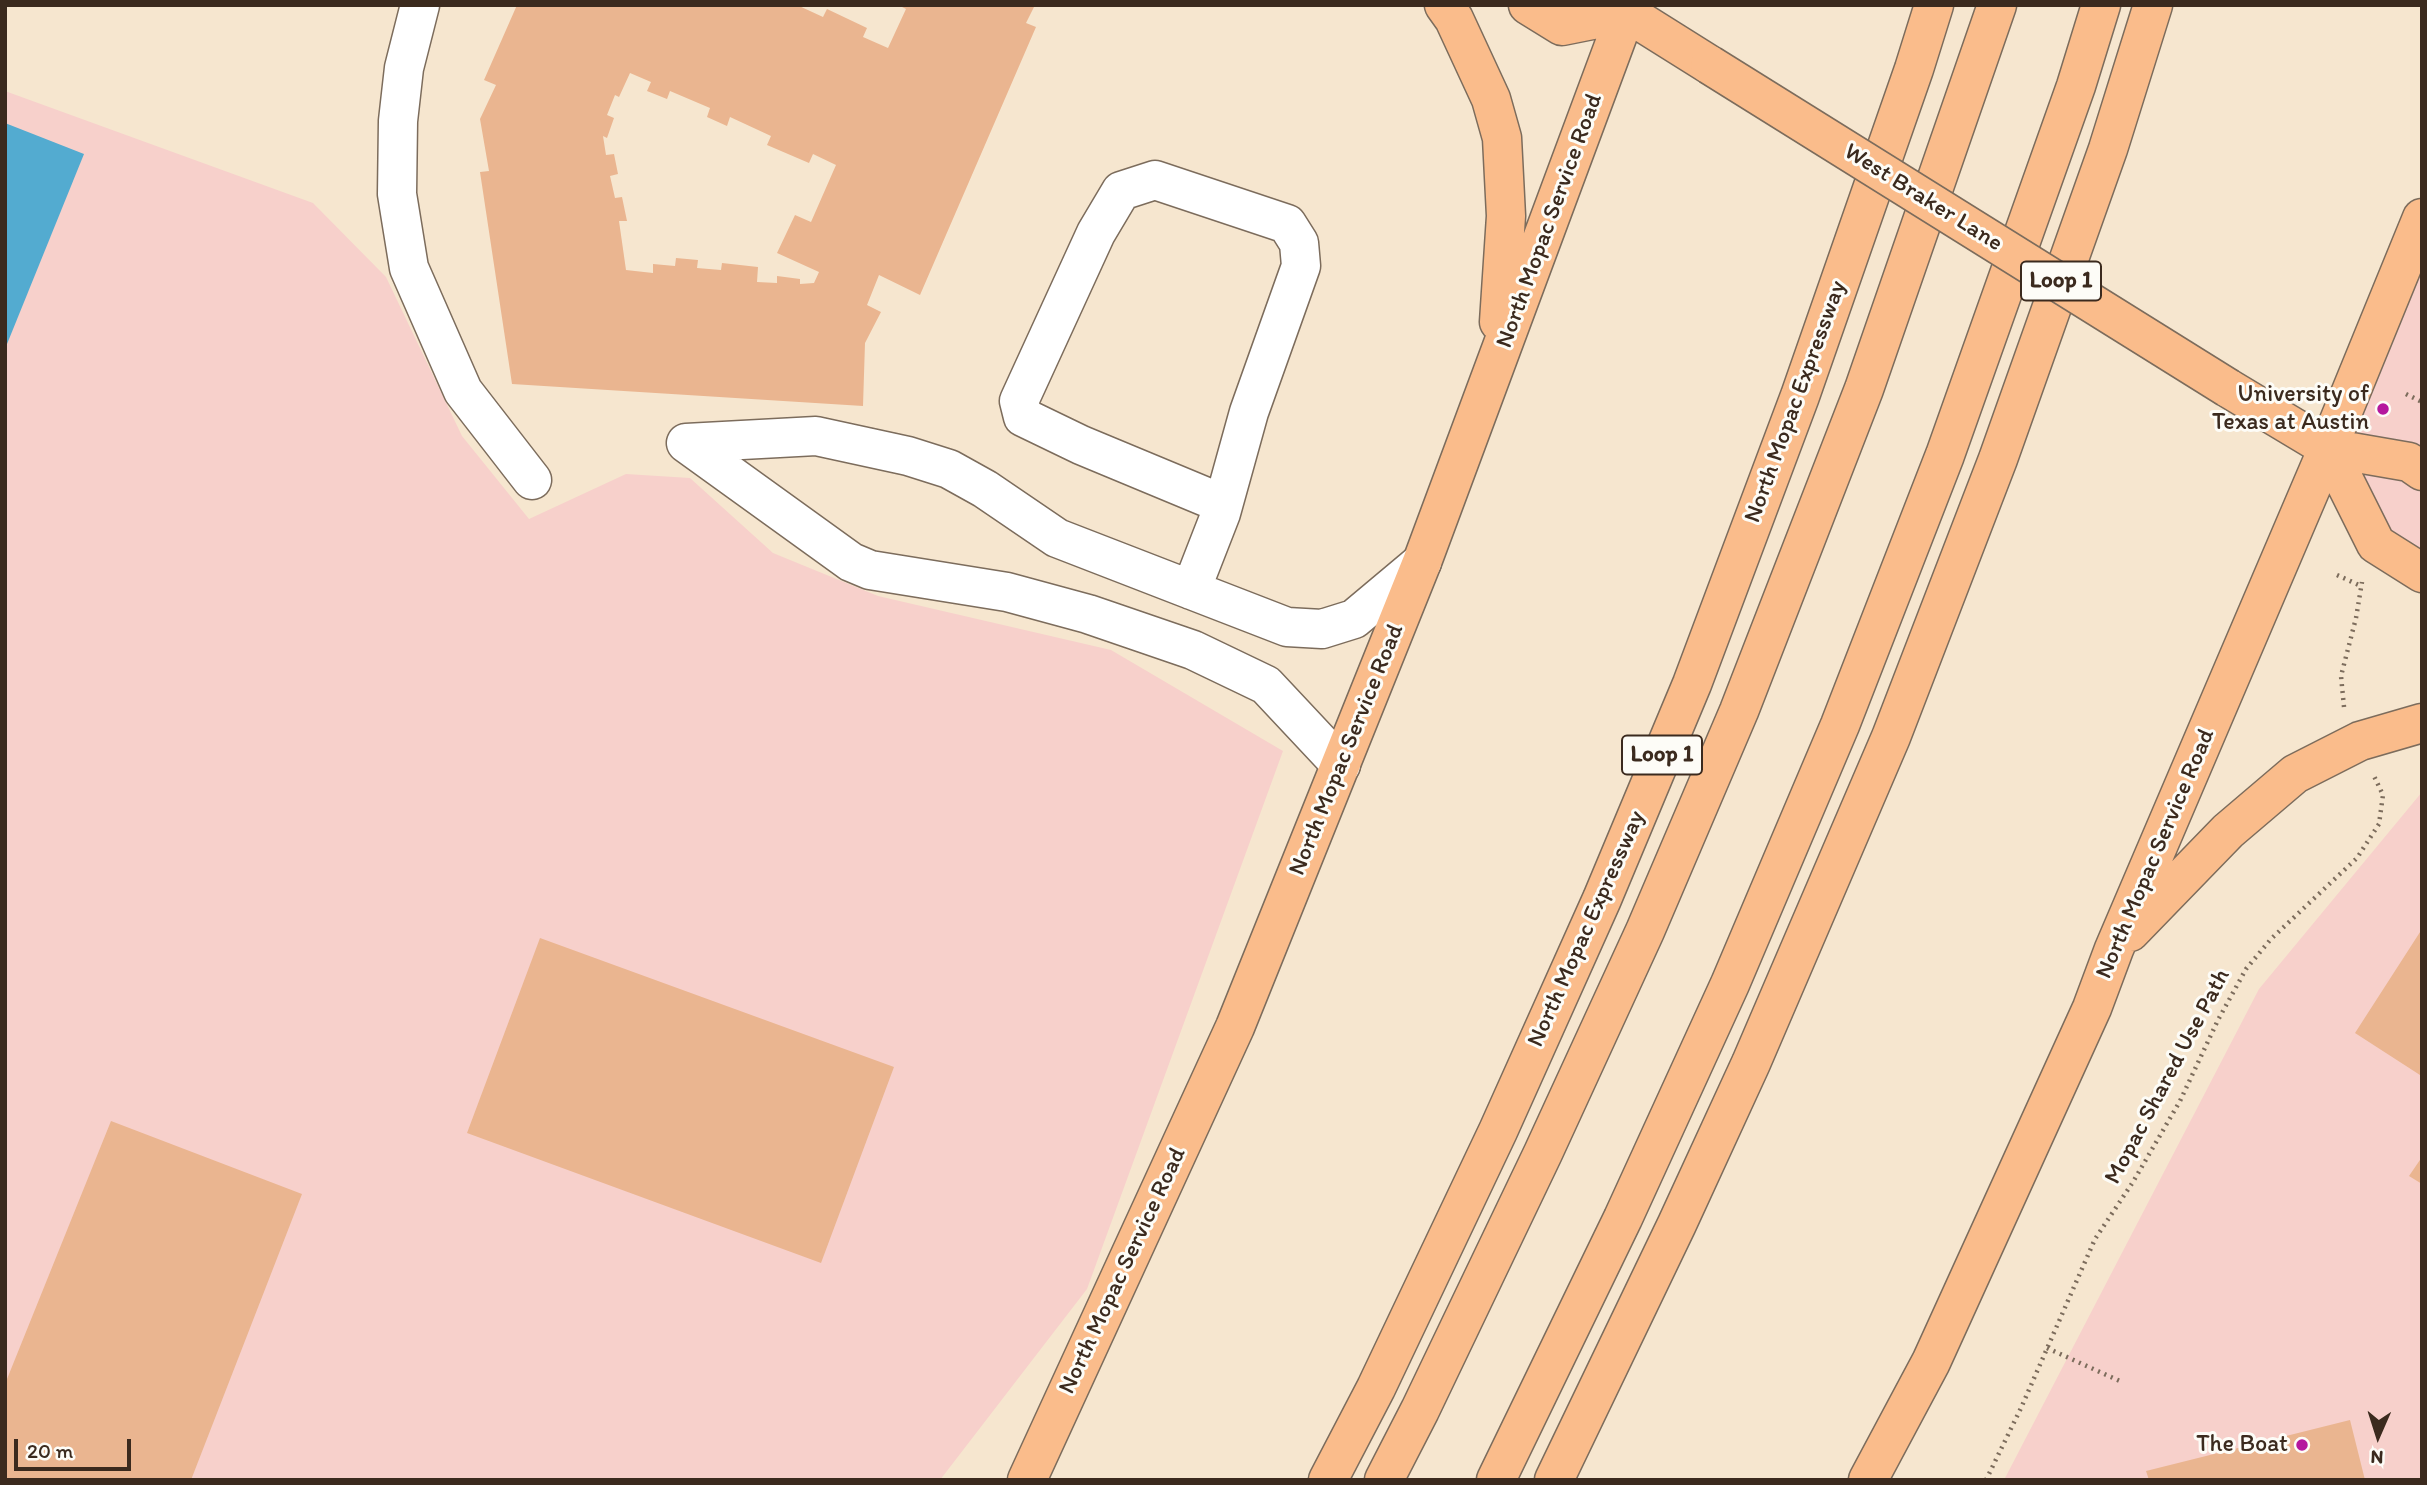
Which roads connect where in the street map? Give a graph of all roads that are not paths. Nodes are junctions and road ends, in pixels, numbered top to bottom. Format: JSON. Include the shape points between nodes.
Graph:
{"nodes":[{"id":1,"x":420,"y":5,"type":"edge"},
{"id":2,"x":1444,"y":5,"type":"edge"},
{"id":3,"x":1528,"y":5,"type":"edge"},
{"id":4,"x":1934,"y":5,"type":"edge"},
{"id":5,"x":1997,"y":5,"type":"edge"},
{"id":6,"x":2101,"y":5,"type":"edge"},
{"id":7,"x":2153,"y":5,"type":"edge"},
{"id":8,"x":1627,"y":8,"type":"edge"},
{"id":9,"x":2422,"y":218,"type":"edge"},
{"id":10,"x":1496,"y":365,"type":"junction"},
{"id":11,"x":2328,"y":448,"type":"junction"},
{"id":12,"x":2422,"y":471,"type":"edge"},
{"id":13,"x":532,"y":480,"type":"dead end"},
{"id":14,"x":1223,"y":504,"type":"junction"},
{"id":15,"x":1422,"y":562,"type":"junction"},
{"id":16,"x":2422,"y":573,"type":"edge"},
{"id":17,"x":1191,"y":590,"type":"junction"},
{"id":18,"x":2422,"y":723,"type":"edge"},
{"id":19,"x":1341,"y":765,"type":"junction"},
{"id":20,"x":2114,"y":949,"type":"junction"},
{"id":21,"x":1027,"y":1480,"type":"edge"},
{"id":22,"x":1328,"y":1480,"type":"edge"},
{"id":23,"x":1384,"y":1480,"type":"edge"},
{"id":24,"x":1496,"y":1480,"type":"edge"},
{"id":25,"x":1553,"y":1480,"type":"edge"},
{"id":26,"x":1868,"y":1480,"type":"edge"}],
"edges":[{"from":1,"to":13,"type":"lane","via":[[404,68],[398,121],[397,194],[409,268],[463,391]]},
{"from":2,"to":10,"type":"main road","via":[[1491,99],[1502,138],[1506,216]]},
{"from":3,"to":8,"type":"main road","via":[[1562,26]]},
{"from":4,"to":22,"type":"main road","name":"North Mopac Expressway","number":"Loop 1","via":[[1800,396],[1686,697],[1498,1130]]},
{"from":5,"to":23,"type":"main road","via":[[1864,389],[1739,711],[1543,1153]]},
{"from":6,"to":24,"type":"main road","via":[[1945,455],[1840,725],[1702,1045]]},
{"from":7,"to":25,"type":"main road","number":"Loop 1","via":[[2108,149],[1998,459],[1891,737],[1751,1063]]},
{"from":8,"to":10,"type":"main road","name":"North Mopac Service Road"},
{"from":8,"to":11,"type":"main road","name":"West Braker Lane","bridge":true,"via":[[1679,45]]},
{"from":9,"to":11,"type":"main road","name":"North Mopac Service Road"},
{"from":10,"to":15,"type":"main road","name":"North Mopac Service Road"},
{"from":11,"to":12,"type":"main road","name":"West Braker Lane","via":[[2409,463]]},
{"from":11,"to":16,"type":"main road","via":[[2376,544]]},
{"from":11,"to":20,"type":"main road","name":"North Mopac Service Road"},
{"from":14,"to":14,"type":"lane","via":[[1249,412],[1301,266],[1299,243],[1287,224],[1155,180],[1121,191],[1096,233],[1019,401],[1023,417]]},
{"from":14,"to":17,"type":"lane"},
{"from":15,"to":17,"type":"lane","via":[[1354,619],[1322,629],[1287,627]]},
{"from":15,"to":19,"type":"main road","name":"North Mopac Service Road"},
{"from":17,"to":19,"type":"lane","via":[[1056,538],[949,469],[908,456],[816,436],[685,443],[850,562],[870,570],[1007,592],[1088,614],[1192,650],[1266,685]]},
{"from":18,"to":20,"type":"main road","via":[[2360,741],[2295,774],[2228,831]]},
{"from":19,"to":21,"type":"main road","name":"North Mopac Service Road","via":[[1235,1027]]},
{"from":20,"to":26,"type":"main road","name":"North Mopac Service Road","via":[[2092,1008],[1931,1362]]}]}
